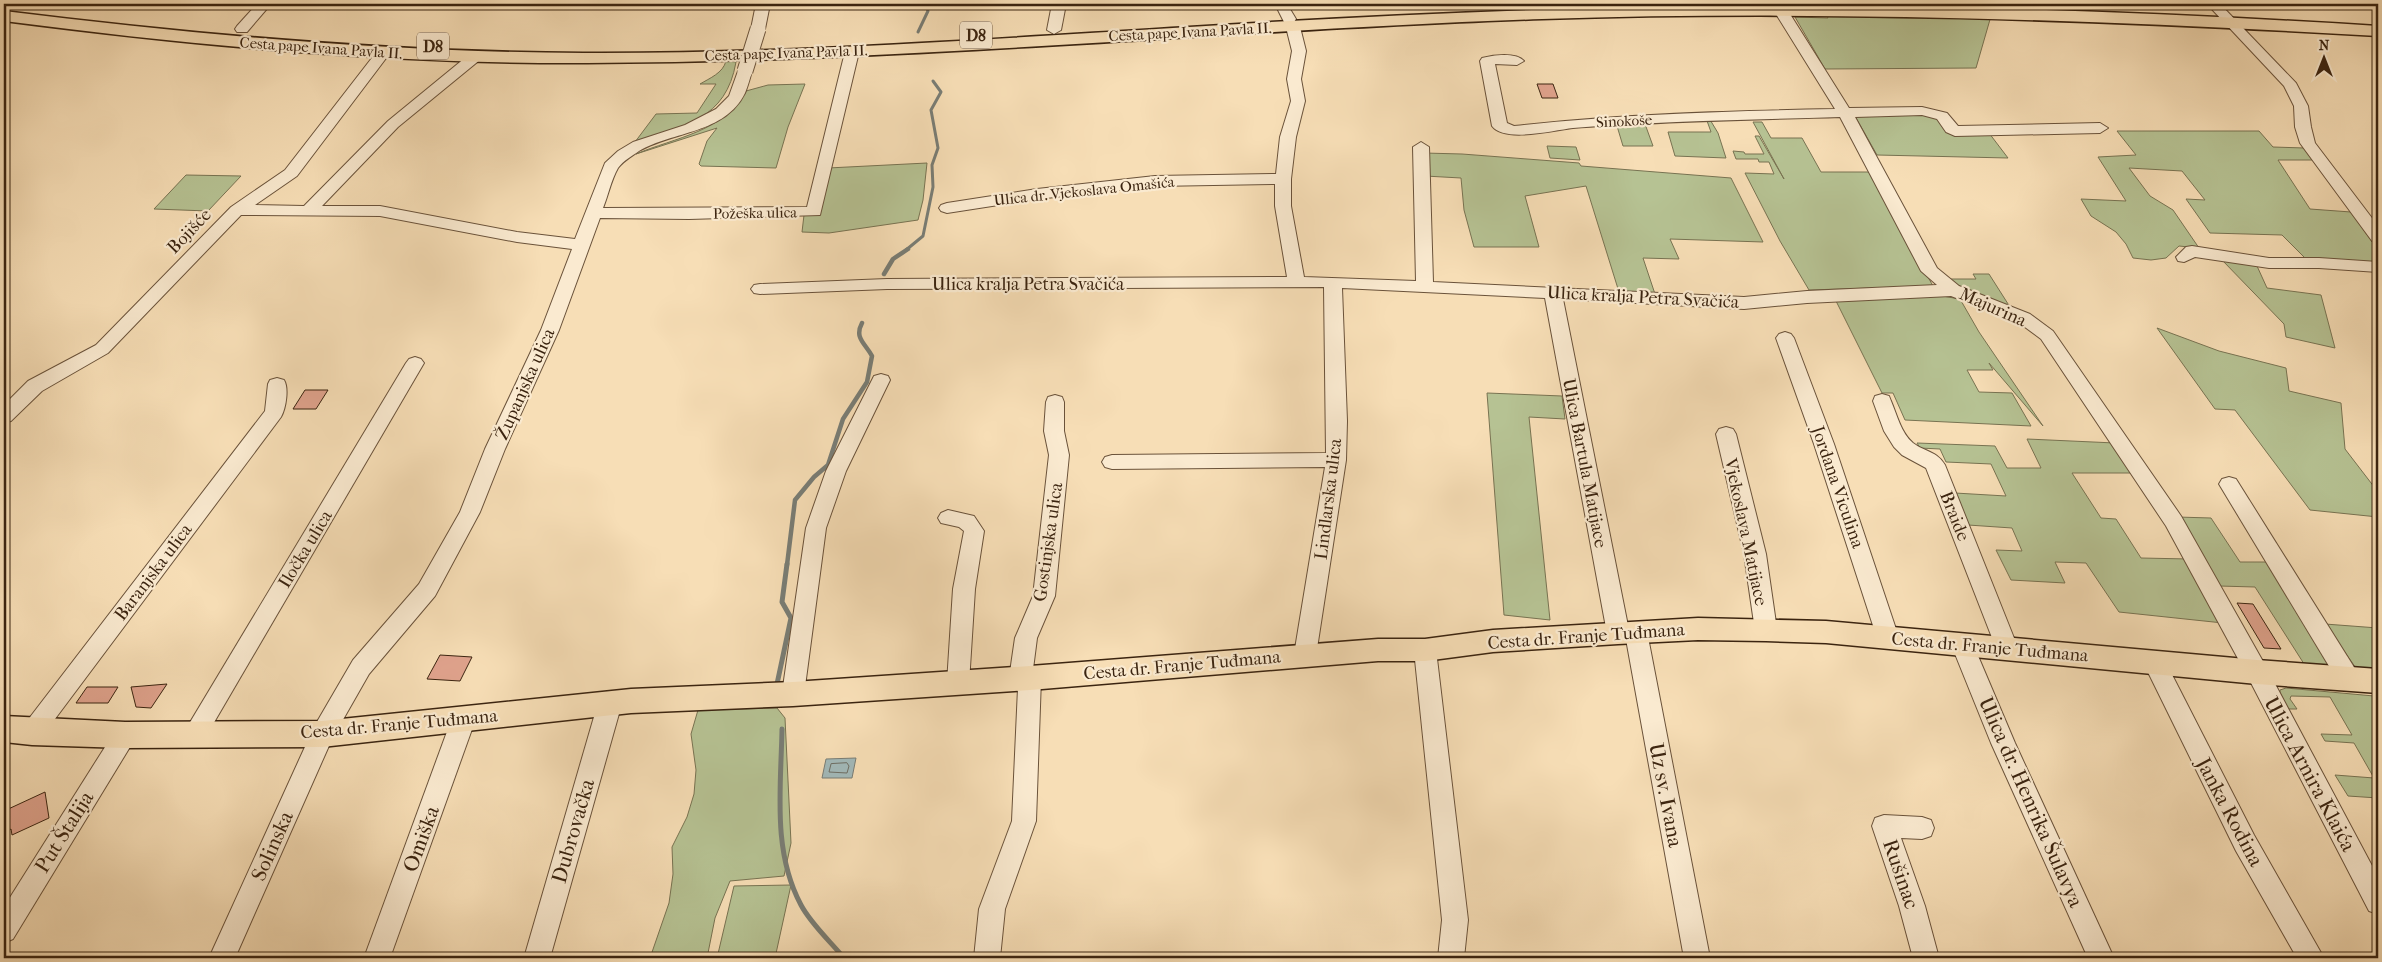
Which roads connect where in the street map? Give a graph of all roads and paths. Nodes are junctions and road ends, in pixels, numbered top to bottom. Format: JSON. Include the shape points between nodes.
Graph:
{"nodes":[{"id":1,"x":264,"y":4,"type":"edge"},
{"id":2,"x":763,"y":4,"type":"edge"},
{"id":3,"x":1059,"y":4,"type":"edge"},
{"id":4,"x":1281,"y":4,"type":"edge"},
{"id":5,"x":1635,"y":4,"type":"edge"},
{"id":6,"x":2002,"y":4,"type":"edge"},
{"id":7,"x":4,"y":7,"type":"edge"},
{"id":8,"x":2216,"y":11,"type":"edge"},
{"id":9,"x":1783,"y":14,"type":"dead end"},
{"id":10,"x":4,"y":16,"type":"edge"},
{"id":11,"x":2127,"y":17,"type":"junction"},
{"id":12,"x":2378,"y":22,"type":"edge"},
{"id":13,"x":1291,"y":23,"type":"junction"},
{"id":14,"x":242,"y":29,"type":"dead end"},
{"id":15,"x":1054,"y":30,"type":"junction"},
{"id":16,"x":2378,"y":31,"type":"edge"},
{"id":17,"x":2235,"y":41,"type":"junction"},
{"id":18,"x":383,"y":53,"type":"junction"},
{"id":19,"x":476,"y":56,"type":"junction"},
{"id":20,"x":852,"y":56,"type":"dead end"},
{"id":21,"x":1517,"y":61,"type":"dead end"},
{"id":22,"x":2268,"y":62,"type":"junction"},
{"id":23,"x":1845,"y":113,"type":"junction"},
{"id":24,"x":2100,"y":128,"type":"dead end"},
{"id":25,"x":1421,"y":147,"type":"dead end"},
{"id":26,"x":1283,"y":179,"type":"junction"},
{"id":27,"x":947,"y":208,"type":"dead end"},
{"id":28,"x":237,"y":210,"type":"junction"},
{"id":29,"x":308,"y":211,"type":"junction"},
{"id":30,"x":596,"y":213,"type":"junction"},
{"id":31,"x":2378,"y":237,"type":"edge"},
{"id":32,"x":580,"y":245,"type":"junction"},
{"id":33,"x":2184,"y":257,"type":"dead end"},
{"id":34,"x":2378,"y":267,"type":"edge"},
{"id":35,"x":1296,"y":282,"type":"junction"},
{"id":36,"x":1333,"y":282,"type":"junction"},
{"id":37,"x":1426,"y":288,"type":"junction"},
{"id":38,"x":760,"y":289,"type":"dead end"},
{"id":39,"x":1953,"y":290,"type":"junction"},
{"id":40,"x":1553,"y":294,"type":"junction"},
{"id":41,"x":1785,"y":338,"type":"dead end"},
{"id":42,"x":416,"y":363,"type":"dead end"},
{"id":43,"x":881,"y":380,"type":"dead end"},
{"id":44,"x":277,"y":384,"type":"dead end"},
{"id":45,"x":1882,"y":401,"type":"dead end"},
{"id":46,"x":1055,"y":402,"type":"dead end"},
{"id":47,"x":4,"y":416,"type":"edge"},
{"id":48,"x":1726,"y":434,"type":"dead end"},
{"id":49,"x":1336,"y":460,"type":"junction"},
{"id":50,"x":1112,"y":462,"type":"dead end"},
{"id":51,"x":2229,"y":484,"type":"dead end"},
{"id":52,"x":948,"y":518,"type":"dead end"},
{"id":53,"x":1766,"y":630,"type":"junction"},
{"id":54,"x":1627,"y":633,"type":"junction"},
{"id":55,"x":1888,"y":638,"type":"junction"},
{"id":56,"x":1962,"y":644,"type":"junction"},
{"id":57,"x":2007,"y":648,"type":"junction"},
{"id":58,"x":1426,"y":650,"type":"junction"},
{"id":59,"x":1305,"y":655,"type":"junction"},
{"id":60,"x":2154,"y":662,"type":"junction"},
{"id":61,"x":2257,"y":672,"type":"junction"},
{"id":62,"x":2349,"y":678,"type":"junction"},
{"id":63,"x":1025,"y":679,"type":"junction"},
{"id":64,"x":2378,"y":681,"type":"edge"},
{"id":65,"x":958,"y":683,"type":"junction"},
{"id":66,"x":793,"y":694,"type":"junction"},
{"id":67,"x":610,"y":703,"type":"junction"},
{"id":68,"x":464,"y":718,"type":"junction"},
{"id":69,"x":4,"y":729,"type":"edge"},
{"id":70,"x":32,"y":732,"type":"junction"},
{"id":71,"x":322,"y":734,"type":"junction"},
{"id":72,"x":125,"y":735,"type":"junction"},
{"id":73,"x":194,"y":736,"type":"junction"},
{"id":74,"x":1922,"y":828,"type":"dead end"},
{"id":75,"x":2378,"y":902,"type":"edge"},
{"id":76,"x":4,"y":930,"type":"edge"},
{"id":77,"x":222,"y":958,"type":"edge"},
{"id":78,"x":377,"y":958,"type":"edge"},
{"id":79,"x":537,"y":958,"type":"edge"},
{"id":80,"x":987,"y":958,"type":"edge"},
{"id":81,"x":1451,"y":958,"type":"edge"},
{"id":82,"x":1696,"y":958,"type":"edge"},
{"id":83,"x":1926,"y":958,"type":"edge"},
{"id":84,"x":2102,"y":958,"type":"edge"},
{"id":85,"x":2311,"y":958,"type":"edge"}],
"edges":[{"from":1,"to":14,"type":"street"},
{"from":2,"to":30,"type":"street","name":"Županjska ulica","bridge":true,"via":[[758,29],[734,99],[719,112],[683,131],[637,146],[618,157]]},
{"from":3,"to":15,"type":"street"},
{"from":4,"to":13,"type":"street"},
{"from":5,"to":13,"type":"main road","name":"Cesta pape Ivana Pavla II.","number":"D8"},
{"from":6,"to":8,"type":"main road","name":"Cesta pape Ivana Pavla II.","number":"D8"},
{"from":7,"to":15,"type":"main road","name":"Cesta pape Ivana Pavla II.","number":"D8","via":[[274,38],[484,48],[702,48]]},
{"from":8,"to":11,"type":"main road","name":"Cesta pape Ivana Pavla II.","number":"D8"},
{"from":8,"to":12,"type":"main road","name":"Cesta pape Ivana Pavla II.","number":"D8"},
{"from":8,"to":16,"type":"main road","name":"Cesta pape Ivana Pavla II.","number":"D8"},
{"from":8,"to":17,"type":"street"},
{"from":8,"to":22,"type":"street"},
{"from":9,"to":23,"type":"street","name":"Majurina"},
{"from":10,"to":18,"type":"main road","name":"Cesta pape Ivana Pavla II.","number":"D8","via":[[180,38]]},
{"from":11,"to":13,"type":"main road","name":"Cesta pape Ivana Pavla II.","number":"D8","via":[[1821,9]]},
{"from":11,"to":17,"type":"main road","via":[[2185,25]]},
{"from":13,"to":15,"type":"main road","name":"Cesta pape Ivana Pavla II.","number":"D8"},
{"from":13,"to":19,"type":"main road","name":"Cesta pape Ivana Pavla II.","number":"D8","via":[[719,56]]},
{"from":13,"to":26,"type":"street","via":[[1299,51],[1294,80],[1298,101],[1288,136]]},
{"from":17,"to":22,"type":"street"},
{"from":18,"to":19,"type":"main road","name":"Cesta pape Ivana Pavla II.","number":"D8"},
{"from":18,"to":28,"type":"street","name":"Bojišće","via":[[291,173]]},
{"from":19,"to":29,"type":"street","via":[[393,124]]},
{"from":20,"to":30,"type":"street","name":"Požeška ulica","via":[[814,212]]},
{"from":21,"to":23,"type":"street","name":"Sinokoše","via":[[1487,61],[1500,126],[1513,131],[1572,124],[1712,116]]},
{"from":22,"to":31,"type":"street","via":[[2297,95],[2308,143]]},
{"from":23,"to":24,"type":"street","via":[[1922,111],[1942,116],[1955,131]]},
{"from":23,"to":39,"type":"street","name":"Majurina","via":[[1930,271]]},
{"from":25,"to":37,"type":"street"},
{"from":26,"to":27,"type":"street","name":"Ulica dr. Vjekoslava Omašića","via":[[1155,181]]},
{"from":26,"to":35,"type":"street"},
{"from":28,"to":29,"type":"street"},
{"from":28,"to":47,"type":"street","name":"Bojišće","via":[[102,349],[34,386]]},
{"from":29,"to":32,"type":"street","via":[[380,211],[517,237]]},
{"from":30,"to":32,"type":"street","name":"Županjska ulica"},
{"from":32,"to":71,"type":"street","name":"Županjska ulica","via":[[550,330],[470,512],[427,590],[361,667]]},
{"from":33,"to":34,"type":"street","via":[[2192,251],[2269,263]]},
{"from":35,"to":36,"type":"street","name":"Ulica kralja Petra Svačića"},
{"from":35,"to":38,"type":"street","name":"Ulica kralja Petra Svačića","via":[[887,284]]},
{"from":36,"to":37,"type":"street","name":"Ulica kralja Petra Svačića"},
{"from":36,"to":49,"type":"street","name":"Lindlarska ulica"},
{"from":37,"to":40,"type":"street","name":"Ulica kralja Petra Svačića"},
{"from":39,"to":40,"type":"street","name":"Ulica kralja Petra Svačića","via":[[1807,296],[1744,303]]},
{"from":39,"to":61,"type":"street","name":"Majurina","via":[[2024,318],[2047,335],[2174,521]]},
{"from":40,"to":54,"type":"street","name":"Ulica Bartula Matijace"},
{"from":41,"to":55,"type":"street","name":"Jordana Viculina"},
{"from":42,"to":73,"type":"street","name":"Iločka ulica"},
{"from":43,"to":66,"type":"street","via":[[822,504]]},
{"from":44,"to":70,"type":"street","name":"Baranjska ulica","via":[[274,412]]},
{"from":45,"to":57,"type":"street","name":"Braide","via":[[1898,438],[1905,446],[1930,459],[1935,466]]},
{"from":46,"to":63,"type":"street","name":"Gostinjska ulica","via":[[1054,431],[1059,455],[1044,596],[1026,638]]},
{"from":48,"to":53,"type":"street","name":"Vjekoslava Matijace","via":[[1755,554]]},
{"from":49,"to":50,"type":"street"},
{"from":49,"to":59,"type":"street","name":"Lindlarska ulica"},
{"from":51,"to":62,"type":"street"},
{"from":52,"to":65,"type":"street","via":[[965,520],[974,530],[964,588]]},
{"from":53,"to":54,"type":"main road","name":"Cesta dr. Franje Tuđmana"},
{"from":53,"to":55,"type":"main road","name":"Cesta dr. Franje Tuđmana"},
{"from":54,"to":58,"type":"main road","name":"Cesta dr. Franje Tuđmana","via":[[1493,641]]},
{"from":54,"to":82,"type":"street","name":"Uz sv. Ivana"},
{"from":55,"to":56,"type":"main road","name":"Cesta dr. Franje Tuđmana"},
{"from":56,"to":57,"type":"main road","name":"Cesta dr. Franje Tuđmana"},
{"from":56,"to":84,"type":"street","name":"Ulica dr. Henrika Šulavya","via":[[2003,743]]},
{"from":57,"to":60,"type":"main road","name":"Cesta dr. Franje Tuđmana"},
{"from":58,"to":59,"type":"main road","name":"Cesta dr. Franje Tuđmana"},
{"from":58,"to":81,"type":"street","via":[[1455,920]]},
{"from":59,"to":63,"type":"main road","name":"Cesta dr. Franje Tuđmana"},
{"from":60,"to":61,"type":"main road","name":"Cesta dr. Franje Tuđmana"},
{"from":60,"to":85,"type":"street","name":"Janka Rodina","via":[[2245,843]]},
{"from":61,"to":62,"type":"main road","name":"Cesta dr. Franje Tuđmana"},
{"from":61,"to":75,"type":"street","name":"Ulica Arnira Klaića"},
{"from":62,"to":64,"type":"main road","name":"Cesta dr. Franje Tuđmana"},
{"from":63,"to":65,"type":"main road","name":"Cesta dr. Franje Tuđmana"},
{"from":63,"to":80,"type":"street","name":"Gostinjska ulica","via":[[1024,821],[992,909]]},
{"from":65,"to":66,"type":"main road","name":"Cesta dr. Franje Tuđmana"},
{"from":66,"to":67,"type":"main road","name":"Cesta dr. Franje Tuđmana"},
{"from":67,"to":68,"type":"main road","name":"Cesta dr. Franje Tuđmana"},
{"from":67,"to":79,"type":"street","name":"Dubrovačka"},
{"from":68,"to":71,"type":"main road","name":"Cesta dr. Franje Tuđmana"},
{"from":68,"to":78,"type":"street","name":"Omiška"},
{"from":69,"to":70,"type":"main road","name":"Cesta dr. Franje Tuđmana"},
{"from":70,"to":72,"type":"main road","name":"Cesta dr. Franje Tuđmana"},
{"from":71,"to":73,"type":"main road","name":"Cesta dr. Franje Tuđmana"},
{"from":71,"to":77,"type":"street","name":"Solinska"},
{"from":72,"to":73,"type":"main road","name":"Cesta dr. Franje Tuđmana"},
{"from":72,"to":76,"type":"street","name":"Put Štalija"},
{"from":74,"to":83,"type":"street","name":"Rušinac","via":[[1884,826]]}]}
